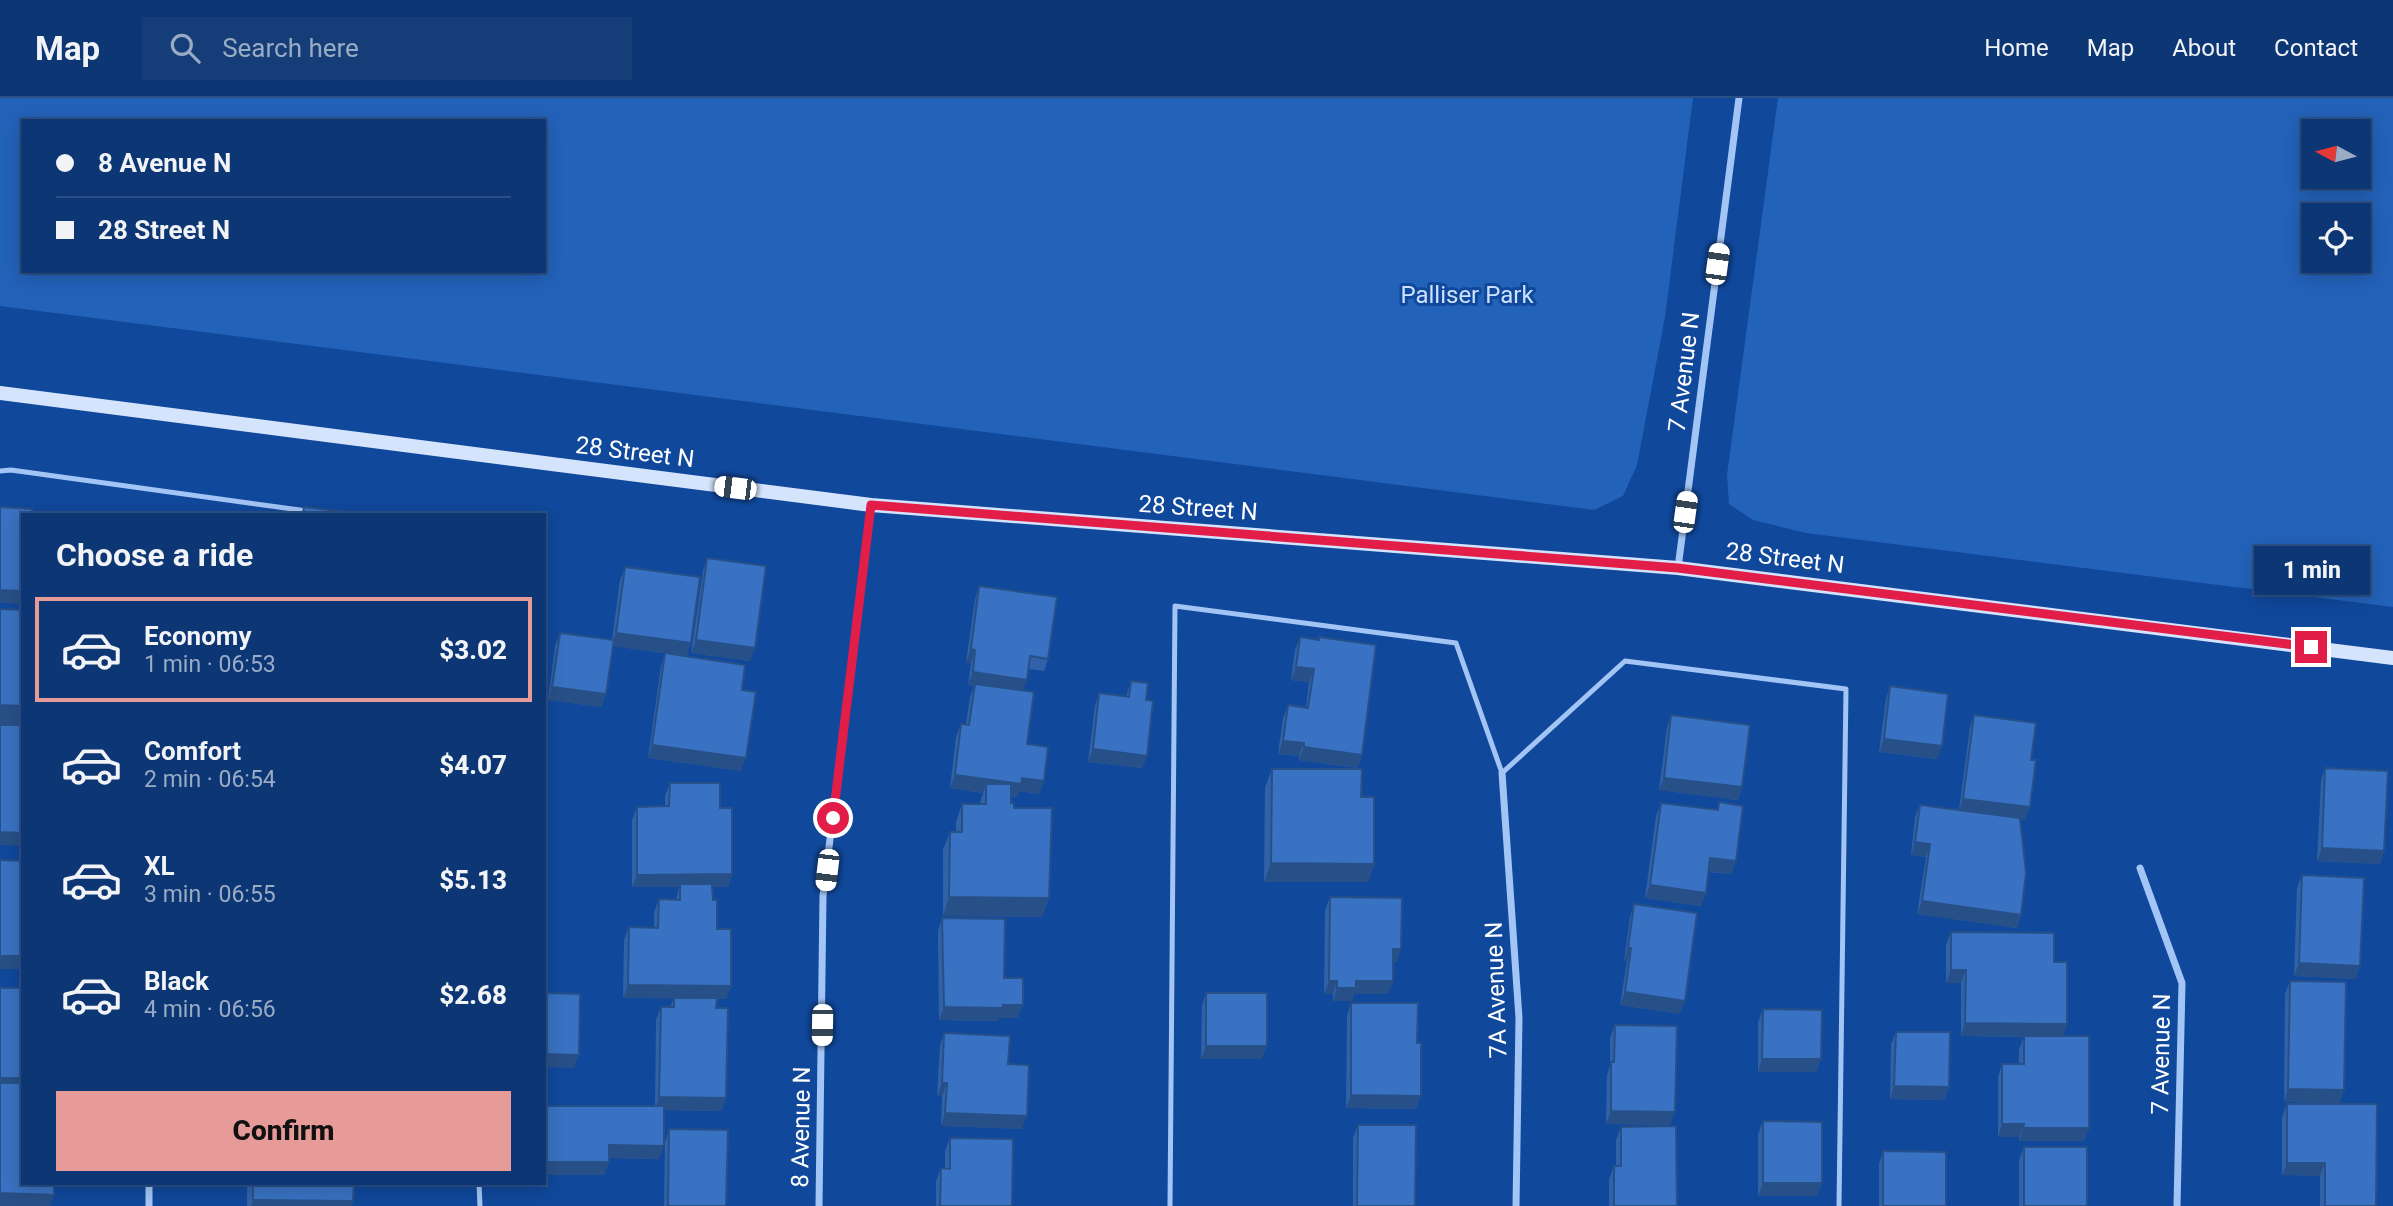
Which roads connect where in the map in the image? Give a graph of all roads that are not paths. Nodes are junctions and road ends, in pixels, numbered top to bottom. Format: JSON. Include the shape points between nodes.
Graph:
{"nodes":[{"id":1,"x":1739,"y":98,"type":"edge"},
{"id":2,"x":0,"y":393,"type":"edge"},
{"id":3,"x":0,"y":471,"type":"edge"},
{"id":4,"x":871,"y":505,"type":"junction"},
{"id":5,"x":308,"y":511,"type":"edge"},
{"id":6,"x":1678,"y":568,"type":"junction"},
{"id":7,"x":2393,"y":658,"type":"edge"},
{"id":8,"x":1502,"y":773,"type":"junction"},
{"id":9,"x":2140,"y":868,"type":"dead end"},
{"id":10,"x":149,"y":1185,"type":"edge"},
{"id":11,"x":479,"y":1185,"type":"edge"},
{"id":12,"x":149,"y":1206,"type":"edge"},
{"id":13,"x":480,"y":1206,"type":"edge"},
{"id":14,"x":819,"y":1206,"type":"edge"},
{"id":15,"x":1170,"y":1206,"type":"edge"},
{"id":16,"x":1516,"y":1206,"type":"edge"},
{"id":17,"x":1839,"y":1206,"type":"edge"},
{"id":18,"x":2176,"y":1206,"type":"edge"}],
"edges":[{"from":1,"to":6,"type":"street","name":"7 Avenue N"},
{"from":2,"to":4,"type":"main road","name":"28 Street N"},
{"from":3,"to":5,"type":"lane"},
{"from":4,"to":6,"type":"main road","name":"28 Street N"},
{"from":4,"to":14,"type":"street","name":"8 Avenue N","via":[[823,896]]},
{"from":6,"to":7,"type":"main road","name":"28 Street N"},
{"from":8,"to":15,"type":"lane","via":[[1456,643],[1175,606]]},
{"from":8,"to":16,"type":"street","name":"7A Avenue N","via":[[1519,1018]]},
{"from":8,"to":17,"type":"lane","via":[[1625,661],[1846,689]]},
{"from":9,"to":18,"type":"street","name":"7 Avenue N","via":[[2182,983]]},
{"from":10,"to":12,"type":"street"},
{"from":11,"to":13,"type":"lane"}]}
